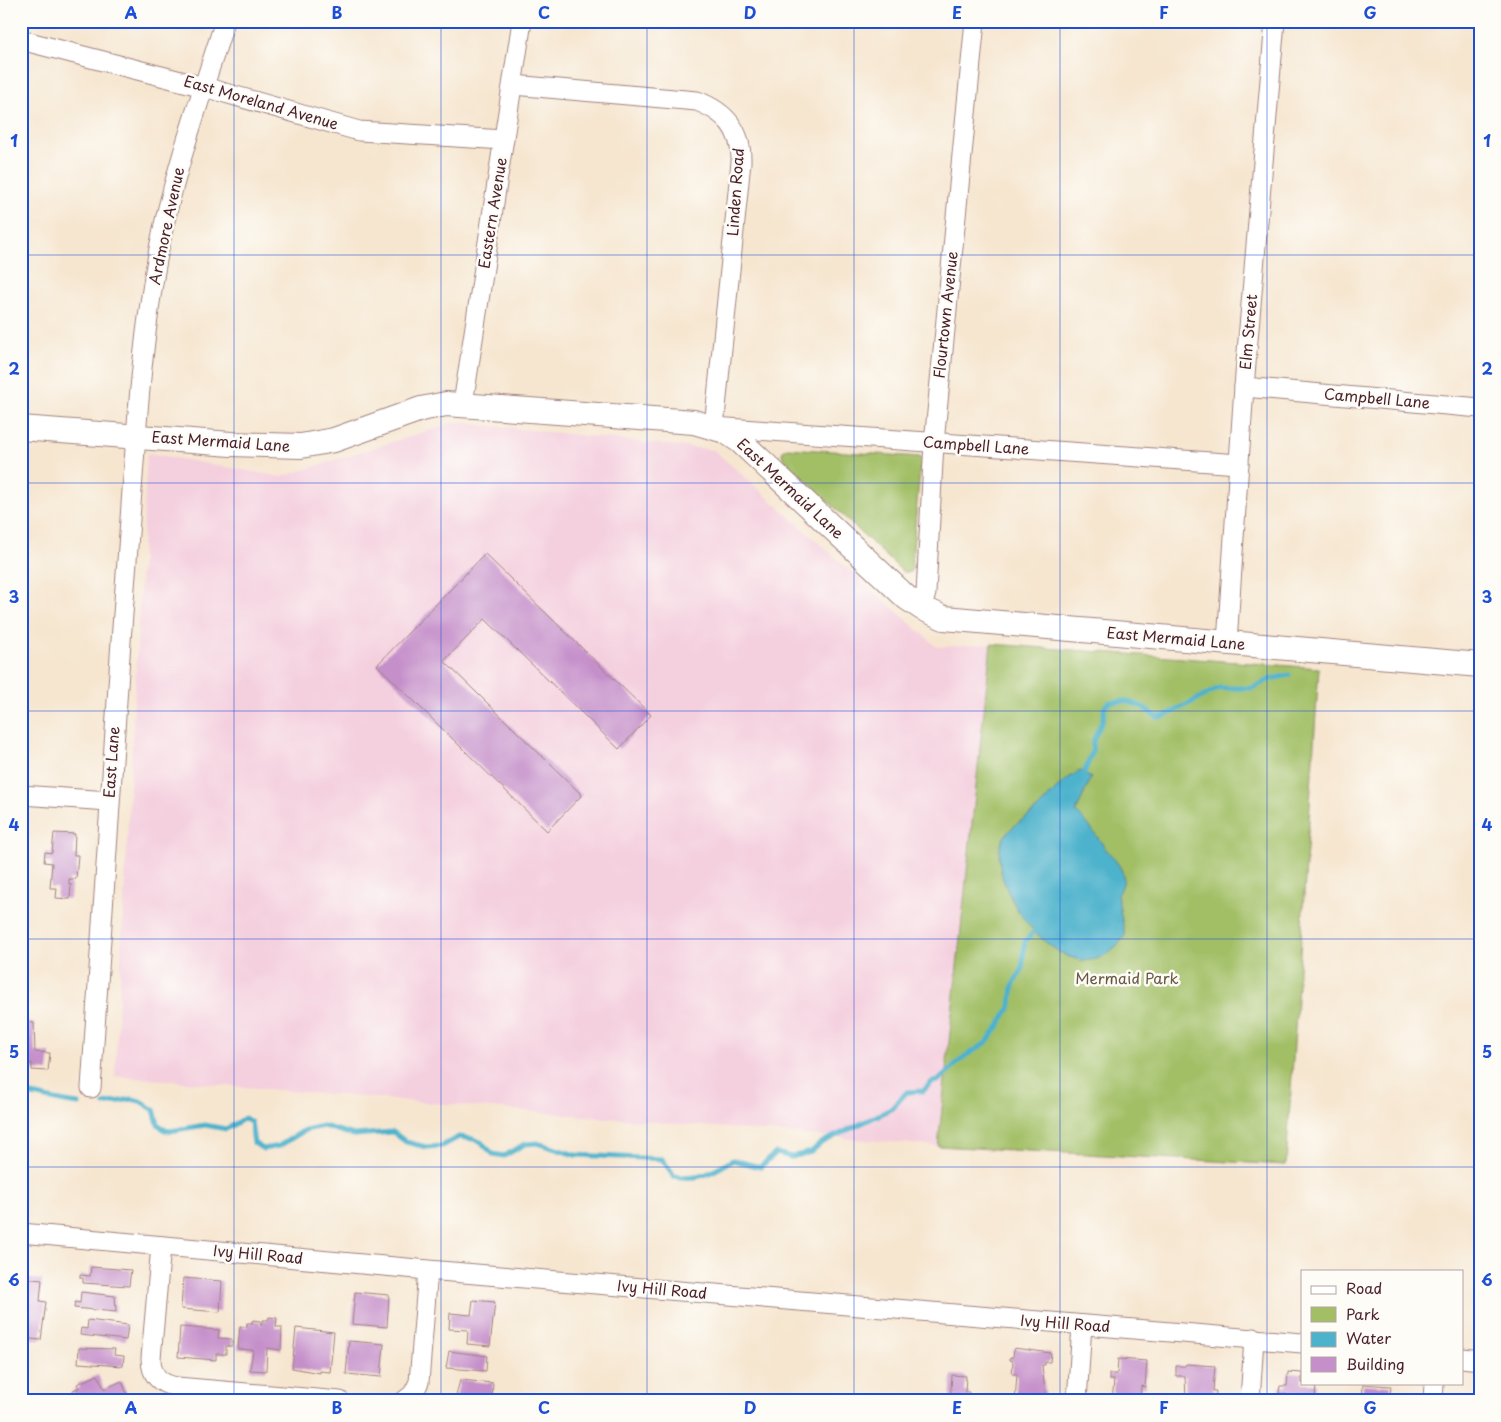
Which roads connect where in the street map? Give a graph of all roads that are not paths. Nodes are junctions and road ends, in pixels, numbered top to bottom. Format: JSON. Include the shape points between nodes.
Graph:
{"nodes":[{"id":1,"x":225,"y":21,"type":"edge"},
{"id":2,"x":522,"y":21,"type":"edge"},
{"id":3,"x":975,"y":21,"type":"edge"},
{"id":4,"x":1275,"y":21,"type":"edge"},
{"id":5,"x":21,"y":40,"type":"edge"},
{"id":6,"x":513,"y":85,"type":"junction"},
{"id":7,"x":204,"y":87,"type":"junction"},
{"id":8,"x":504,"y":140,"type":"junction"},
{"id":9,"x":1244,"y":387,"type":"junction"},
{"id":10,"x":462,"y":404,"type":"junction"},
{"id":11,"x":1480,"y":408,"type":"edge"},
{"id":12,"x":714,"y":427,"type":"junction"},
{"id":13,"x":21,"y":428,"type":"edge"},
{"id":14,"x":138,"y":436,"type":"junction"},
{"id":15,"x":934,"y":444,"type":"junction"},
{"id":16,"x":1239,"y":464,"type":"junction"},
{"id":17,"x":922,"y":608,"type":"junction"},
{"id":18,"x":1227,"y":643,"type":"junction"},
{"id":19,"x":1480,"y":665,"type":"edge"},
{"id":20,"x":21,"y":795,"type":"edge"},
{"id":21,"x":109,"y":802,"type":"junction"},
{"id":22,"x":91,"y":1088,"type":"dead end"},
{"id":23,"x":21,"y":1233,"type":"edge"},
{"id":24,"x":160,"y":1246,"type":"junction"},
{"id":25,"x":428,"y":1270,"type":"junction"},
{"id":26,"x":1082,"y":1325,"type":"junction"},
{"id":27,"x":1254,"y":1338,"type":"junction"},
{"id":28,"x":1301,"y":1343,"type":"edge"},
{"id":29,"x":1464,"y":1358,"type":"edge"},
{"id":30,"x":1480,"y":1360,"type":"edge"},
{"id":31,"x":1434,"y":1384,"type":"edge"},
{"id":32,"x":340,"y":1401,"type":"edge"},
{"id":33,"x":404,"y":1401,"type":"edge"},
{"id":34,"x":1077,"y":1401,"type":"edge"},
{"id":35,"x":1250,"y":1401,"type":"edge"},
{"id":36,"x":1432,"y":1401,"type":"edge"}],
"edges":[{"from":1,"to":7,"type":"street","name":"Ardmore Avenue"},
{"from":2,"to":6,"type":"street","name":"Eastern Avenue"},
{"from":3,"to":15,"type":"street","name":"Flourtown Avenue"},
{"from":4,"to":9,"type":"street","name":"Elm Street"},
{"from":5,"to":7,"type":"street","name":"East Moreland Avenue"},
{"from":6,"to":8,"type":"street","name":"Eastern Avenue"},
{"from":6,"to":12,"type":"street","name":"Linden Road","via":[[697,101],[718,112],[736,129],[742,149]]},
{"from":7,"to":8,"type":"street","name":"East Moreland Avenue","via":[[359,131]]},
{"from":7,"to":14,"type":"street","name":"Ardmore Avenue","via":[[174,182],[163,232],[147,330]]},
{"from":8,"to":10,"type":"street","name":"Eastern Avenue"},
{"from":9,"to":11,"type":"street","name":"Campbell Lane"},
{"from":9,"to":16,"type":"street","name":"Elm Street"},
{"from":10,"to":12,"type":"main road","name":"East Mermaid Lane","via":[[694,422]]},
{"from":10,"to":14,"type":"main road","name":"East Mermaid Lane","via":[[421,409],[334,440],[301,446]]},
{"from":12,"to":15,"type":"street","name":"Campbell Lane"},
{"from":12,"to":17,"type":"main road","name":"East Mermaid Lane","via":[[751,450],[881,574]]},
{"from":13,"to":14,"type":"main road","name":"East Mermaid Lane"},
{"from":14,"to":21,"type":"street","name":"East Lane"},
{"from":15,"to":16,"type":"street","name":"Campbell Lane"},
{"from":15,"to":17,"type":"street","name":"Flourtown Avenue","via":[[926,593]]},
{"from":16,"to":18,"type":"street","name":"Elm Street"},
{"from":17,"to":18,"type":"main road","name":"East Mermaid Lane","via":[[961,622]]},
{"from":18,"to":19,"type":"main road","name":"East Mermaid Lane"},
{"from":20,"to":21,"type":"street"},
{"from":21,"to":22,"type":"street","name":"East Lane"},
{"from":23,"to":24,"type":"street","name":"Ivy Hill Road"},
{"from":24,"to":25,"type":"street","name":"Ivy Hill Road"},
{"from":24,"to":32,"type":"street","via":[[151,1358],[152,1371],[157,1378],[169,1386]]},
{"from":25,"to":26,"type":"street","name":"Ivy Hill Road"},
{"from":25,"to":33,"type":"street","via":[[419,1382],[413,1394]]},
{"from":26,"to":27,"type":"street","name":"Ivy Hill Road"},
{"from":26,"to":34,"type":"street"},
{"from":27,"to":28,"type":"street","name":"Ivy Hill Road"},
{"from":27,"to":35,"type":"street"},
{"from":29,"to":30,"type":"street"},
{"from":31,"to":36,"type":"street"}]}
